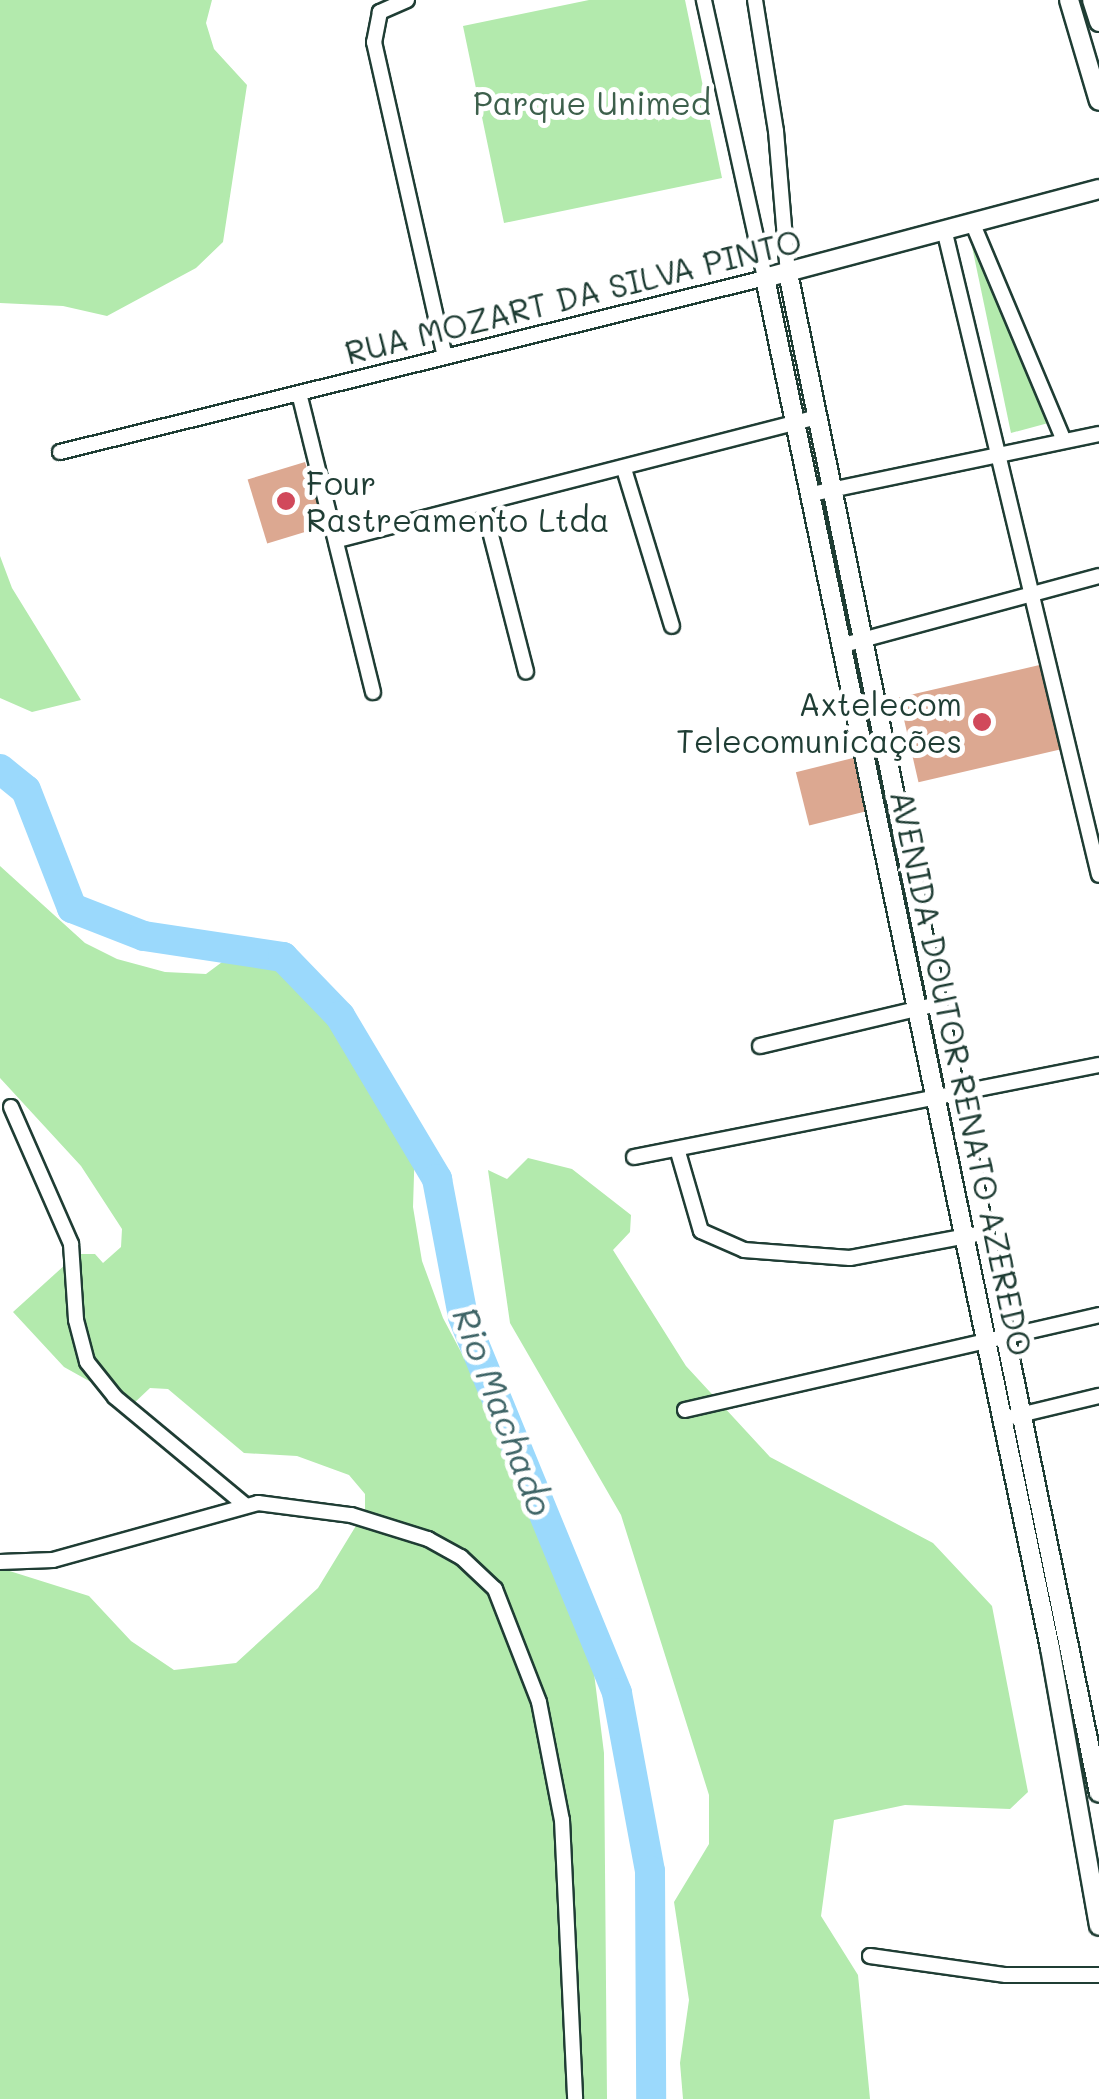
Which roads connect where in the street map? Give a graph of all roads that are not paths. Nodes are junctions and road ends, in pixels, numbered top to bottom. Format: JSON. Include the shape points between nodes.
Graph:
{"nodes":[{"id":1,"x":406,"y":0,"type":"edge"},
{"id":2,"x":704,"y":0,"type":"edge"},
{"id":3,"x":756,"y":0,"type":"edge"},
{"id":4,"x":1069,"y":0,"type":"edge"},
{"id":5,"x":1092,"y":0,"type":"edge"},
{"id":6,"x":1099,"y":25,"type":"edge"},
{"id":7,"x":1076,"y":30,"type":"junction"},
{"id":8,"x":1099,"y":101,"type":"edge"},
{"id":9,"x":1099,"y":190,"type":"edge"},
{"id":10,"x":783,"y":216,"type":"junction"},
{"id":11,"x":754,"y":222,"type":"junction"},
{"id":12,"x":972,"y":222,"type":"junction"},
{"id":13,"x":944,"y":229,"type":"junction"},
{"id":14,"x":788,"y":273,"type":"junction"},
{"id":15,"x":765,"y":278,"type":"junction"},
{"id":16,"x":445,"y":356,"type":"junction"},
{"id":17,"x":300,"y":397,"type":"junction"},
{"id":18,"x":816,"y":418,"type":"junction"},
{"id":19,"x":797,"y":422,"type":"junction"},
{"id":20,"x":1099,"y":434,"type":"edge"},
{"id":21,"x":1063,"y":440,"type":"junction"},
{"id":22,"x":60,"y":452,"type":"dead end"},
{"id":23,"x":1002,"y":454,"type":"junction"},
{"id":24,"x":624,"y":469,"type":"junction"},
{"id":25,"x":833,"y":489,"type":"junction"},
{"id":26,"x":812,"y":494,"type":"junction"},
{"id":27,"x":483,"y":504,"type":"junction"},
{"id":28,"x":842,"y":539,"type":"junction"},
{"id":29,"x":338,"y":540,"type":"junction"},
{"id":30,"x":820,"y":545,"type":"junction"},
{"id":31,"x":1099,"y":576,"type":"edge"},
{"id":32,"x":840,"y":591,"type":"junction"},
{"id":33,"x":1034,"y":592,"type":"junction"},
{"id":34,"x":672,"y":626,"type":"dead end"},
{"id":35,"x":861,"y":642,"type":"junction"},
{"id":36,"x":840,"y":646,"type":"junction"},
{"id":37,"x":526,"y":672,"type":"dead end"},
{"id":38,"x":373,"y":692,"type":"dead end"},
{"id":39,"x":879,"y":717,"type":"junction"},
{"id":40,"x":858,"y":722,"type":"junction"},
{"id":41,"x":887,"y":810,"type":"junction"},
{"id":42,"x":900,"y":869,"type":"junction"},
{"id":43,"x":1099,"y":874,"type":"edge"},
{"id":44,"x":920,"y":917,"type":"junction"},
{"id":45,"x":900,"y":921,"type":"junction"},
{"id":46,"x":930,"y":962,"type":"junction"},
{"id":47,"x":908,"y":966,"type":"junction"},
{"id":48,"x":937,"y":1004,"type":"junction"},
{"id":49,"x":915,"y":1009,"type":"junction"},
{"id":50,"x":944,"y":1034,"type":"junction"},
{"id":51,"x":922,"y":1039,"type":"junction"},
{"id":52,"x":760,"y":1046,"type":"dead end"},
{"id":53,"x":1099,"y":1065,"type":"edge"},
{"id":54,"x":957,"y":1096,"type":"junction"},
{"id":55,"x":934,"y":1099,"type":"junction"},
{"id":56,"x":11,"y":1107,"type":"dead end"},
{"id":57,"x":678,"y":1152,"type":"junction"},
{"id":58,"x":634,"y":1157,"type":"dead end"},
{"id":59,"x":970,"y":1159,"type":"junction"},
{"id":60,"x":948,"y":1163,"type":"junction"},
{"id":61,"x":984,"y":1232,"type":"junction"},
{"id":62,"x":962,"y":1237,"type":"junction"},
{"id":63,"x":1099,"y":1315,"type":"edge"},
{"id":64,"x":1007,"y":1336,"type":"junction"},
{"id":65,"x":988,"y":1340,"type":"junction"},
{"id":66,"x":1099,"y":1396,"type":"edge"},
{"id":67,"x":685,"y":1410,"type":"dead end"},
{"id":68,"x":1024,"y":1414,"type":"junction"},
{"id":69,"x":1003,"y":1419,"type":"junction"},
{"id":70,"x":1036,"y":1485,"type":"junction"},
{"id":71,"x":1016,"y":1489,"type":"junction"},
{"id":72,"x":244,"y":1504,"type":"junction"},
{"id":73,"x":0,"y":1562,"type":"edge"},
{"id":74,"x":1059,"y":1646,"type":"junction"},
{"id":75,"x":1070,"y":1709,"type":"junction"},
{"id":76,"x":1093,"y":1767,"type":"junction"},
{"id":77,"x":1073,"y":1770,"type":"junction"},
{"id":78,"x":1099,"y":1793,"type":"edge"},
{"id":79,"x":1092,"y":1832,"type":"edge"},
{"id":80,"x":1099,"y":1926,"type":"edge"},
{"id":81,"x":870,"y":1956,"type":"dead end"},
{"id":82,"x":1099,"y":1975,"type":"edge"},
{"id":83,"x":574,"y":2099,"type":"edge"}],
"edges":[{"from":1,"to":16,"type":"street","via":[[380,12],[374,42]]},
{"from":2,"to":11,"type":"street","name":"AVENIDA DOUTOR RENATO AZEREDO"},
{"from":3,"to":10,"type":"street","name":"AVENIDA DOUTOR RENATO AZEREDO"},
{"from":4,"to":7,"type":"street"},
{"from":5,"to":6,"type":"street"},
{"from":6,"to":7,"type":"street"},
{"from":7,"to":8,"type":"street"},
{"from":9,"to":12,"type":"street","name":"RUA MOZART DA SILVA PINTO"},
{"from":10,"to":11,"type":"street"},
{"from":10,"to":14,"type":"street","name":"AVENIDA DOUTOR RENATO AZEREDO"},
{"from":11,"to":15,"type":"street","name":"AVENIDA DOUTOR RENATO AZEREDO"},
{"from":12,"to":13,"type":"street","name":"RUA MOZART DA SILVA PINTO"},
{"from":12,"to":21,"type":"street"},
{"from":13,"to":14,"type":"street","name":"RUA MOZART DA SILVA PINTO"},
{"from":13,"to":23,"type":"street"},
{"from":14,"to":15,"type":"street","name":"RUA MOZART DA SILVA PINTO"},
{"from":14,"to":18,"type":"street","name":"AVENIDA DOUTOR RENATO AZEREDO"},
{"from":15,"to":16,"type":"street","name":"RUA MOZART DA SILVA PINTO"},
{"from":15,"to":19,"type":"street","name":"AVENIDA DOUTOR RENATO AZEREDO"},
{"from":16,"to":17,"type":"street","name":"RUA MOZART DA SILVA PINTO"},
{"from":17,"to":22,"type":"street","name":"RUA MOZART DA SILVA PINTO"},
{"from":17,"to":29,"type":"street"},
{"from":18,"to":19,"type":"street"},
{"from":18,"to":25,"type":"street","name":"AVENIDA DOUTOR RENATO AZEREDO"},
{"from":19,"to":24,"type":"street"},
{"from":19,"to":26,"type":"street","name":"AVENIDA DOUTOR RENATO AZEREDO"},
{"from":20,"to":21,"type":"street"},
{"from":21,"to":23,"type":"street"},
{"from":23,"to":25,"type":"street"},
{"from":23,"to":33,"type":"street"},
{"from":24,"to":27,"type":"street"},
{"from":24,"to":34,"type":"street"},
{"from":25,"to":26,"type":"street"},
{"from":25,"to":28,"type":"street","name":"AVENIDA DOUTOR RENATO AZEREDO"},
{"from":26,"to":30,"type":"street","name":"AVENIDA DOUTOR RENATO AZEREDO"},
{"from":27,"to":29,"type":"street"},
{"from":27,"to":37,"type":"street"},
{"from":28,"to":30,"type":"street"},
{"from":28,"to":32,"type":"street","name":"AVENIDA DOUTOR RENATO AZEREDO"},
{"from":29,"to":38,"type":"street"},
{"from":30,"to":32,"type":"street","name":"AVENIDA DOUTOR RENATO AZEREDO"},
{"from":31,"to":33,"type":"street"},
{"from":32,"to":35,"type":"street","name":"AVENIDA DOUTOR RENATO AZEREDO"},
{"from":32,"to":36,"type":"street","name":"AVENIDA DOUTOR RENATO AZEREDO"},
{"from":33,"to":35,"type":"street"},
{"from":33,"to":43,"type":"street"},
{"from":35,"to":36,"type":"street"},
{"from":35,"to":39,"type":"street","name":"AVENIDA DOUTOR RENATO AZEREDO"},
{"from":36,"to":40,"type":"street","name":"AVENIDA DOUTOR RENATO AZEREDO"},
{"from":39,"to":40,"type":"street"},
{"from":39,"to":41,"type":"street","name":"AVENIDA DOUTOR RENATO AZEREDO"},
{"from":40,"to":41,"type":"street","name":"AVENIDA DOUTOR RENATO AZEREDO"},
{"from":41,"to":42,"type":"street","name":"AVENIDA DOUTOR RENATO AZEREDO"},
{"from":42,"to":44,"type":"street","name":"AVENIDA DOUTOR RENATO AZEREDO"},
{"from":42,"to":45,"type":"street","name":"AVENIDA DOUTOR RENATO AZEREDO"},
{"from":44,"to":45,"type":"street"},
{"from":44,"to":46,"type":"street","name":"AVENIDA DOUTOR RENATO AZEREDO"},
{"from":45,"to":47,"type":"street","name":"AVENIDA DOUTOR RENATO AZEREDO"},
{"from":46,"to":47,"type":"street"},
{"from":46,"to":48,"type":"street","name":"AVENIDA DOUTOR RENATO AZEREDO"},
{"from":47,"to":49,"type":"street","name":"AVENIDA DOUTOR RENATO AZEREDO"},
{"from":48,"to":49,"type":"street"},
{"from":48,"to":50,"type":"street","name":"AVENIDA DOUTOR RENATO AZEREDO"},
{"from":49,"to":51,"type":"street","name":"AVENIDA DOUTOR RENATO AZEREDO"},
{"from":49,"to":52,"type":"street"},
{"from":50,"to":51,"type":"street"},
{"from":50,"to":54,"type":"street","name":"AVENIDA DOUTOR RENATO AZEREDO"},
{"from":51,"to":55,"type":"street","name":"AVENIDA DOUTOR RENATO AZEREDO"},
{"from":53,"to":54,"type":"street"},
{"from":54,"to":55,"type":"street"},
{"from":54,"to":59,"type":"street","name":"AVENIDA DOUTOR RENATO AZEREDO"},
{"from":55,"to":57,"type":"street"},
{"from":55,"to":60,"type":"street","name":"AVENIDA DOUTOR RENATO AZEREDO"},
{"from":56,"to":72,"type":"street","via":[[72,1244],[76,1320],[87,1362],[115,1397]]},
{"from":57,"to":58,"type":"street"},
{"from":57,"to":62,"type":"street","via":[[692,1217],[724,1245],[832,1259]]},
{"from":59,"to":60,"type":"street"},
{"from":59,"to":61,"type":"street","name":"AVENIDA DOUTOR RENATO AZEREDO"},
{"from":60,"to":62,"type":"street","name":"AVENIDA DOUTOR RENATO AZEREDO"},
{"from":61,"to":62,"type":"street"},
{"from":61,"to":64,"type":"street","name":"AVENIDA DOUTOR RENATO AZEREDO"},
{"from":62,"to":65,"type":"street","name":"AVENIDA DOUTOR RENATO AZEREDO"},
{"from":63,"to":64,"type":"street"},
{"from":64,"to":65,"type":"street"},
{"from":64,"to":68,"type":"street","name":"AVENIDA DOUTOR RENATO AZEREDO"},
{"from":65,"to":67,"type":"street"},
{"from":65,"to":69,"type":"street","name":"AVENIDA DOUTOR RENATO AZEREDO"},
{"from":66,"to":68,"type":"street"},
{"from":68,"to":69,"type":"street"},
{"from":68,"to":70,"type":"street","name":"AVENIDA DOUTOR RENATO AZEREDO"},
{"from":69,"to":71,"type":"street","name":"AVENIDA DOUTOR RENATO AZEREDO"},
{"from":70,"to":71,"type":"street"},
{"from":70,"to":74,"type":"street","name":"AVENIDA DOUTOR RENATO AZEREDO"},
{"from":71,"to":74,"type":"street","name":"AVENIDA DOUTOR RENATO AZEREDO"},
{"from":72,"to":73,"type":"street","via":[[76,1555],[27,1565]]},
{"from":72,"to":83,"type":"street","via":[[351,1516],[428,1539],[461,1556],[496,1590],[539,1702],[562,1820]]},
{"from":74,"to":75,"type":"street","name":"AVENIDA DOUTOR RENATO AZEREDO"},
{"from":75,"to":76,"type":"street","name":"AVENIDA DOUTOR RENATO AZEREDO"},
{"from":75,"to":77,"type":"street","name":"AVENIDA DOUTOR RENATO AZEREDO"},
{"from":76,"to":77,"type":"street"},
{"from":76,"to":78,"type":"street","name":"AVENIDA DOUTOR RENATO AZEREDO"},
{"from":77,"to":79,"type":"street","name":"AVENIDA DOUTOR RENATO AZEREDO"},
{"from":79,"to":80,"type":"street","name":"AVENIDA DOUTOR RENATO AZEREDO"},
{"from":81,"to":82,"type":"street","via":[[1006,1975]]}]}
